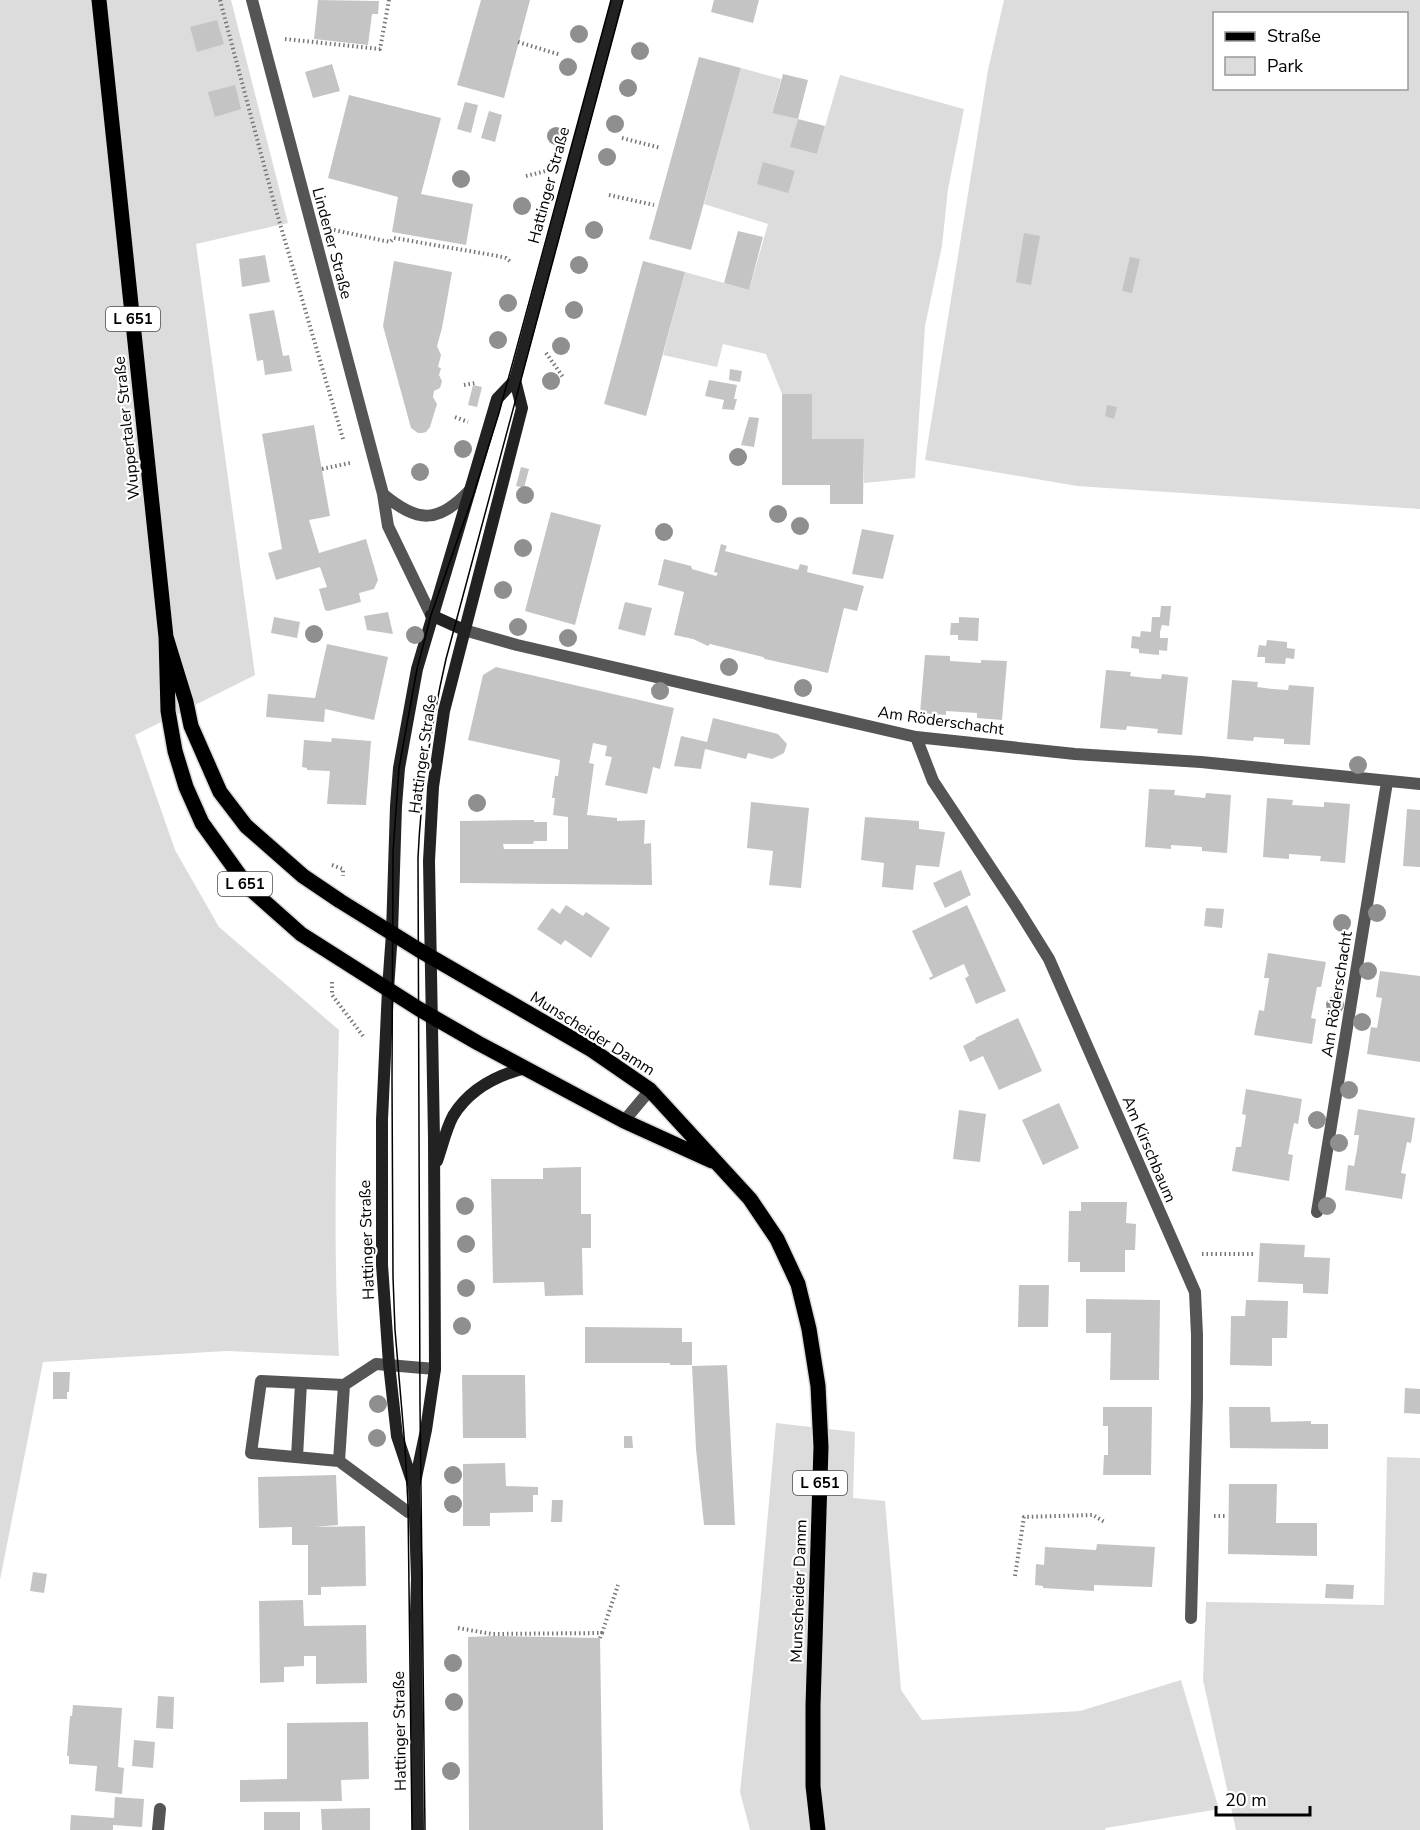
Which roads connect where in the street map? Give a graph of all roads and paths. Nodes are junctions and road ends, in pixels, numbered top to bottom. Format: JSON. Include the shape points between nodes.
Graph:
{"nodes":[{"id":1,"x":99,"y":0,"type":"edge"},
{"id":2,"x":220,"y":0,"type":"edge"},
{"id":3,"x":252,"y":0,"type":"edge"},
{"id":4,"x":389,"y":0,"type":"edge"},
{"id":5,"x":617,"y":0,"type":"edge"},
{"id":6,"x":314,"y":42,"type":"dead end"},
{"id":7,"x":518,"y":42,"type":"dead end"},
{"id":8,"x":561,"y":55,"type":"dead end"},
{"id":9,"x":622,"y":138,"type":"dead end"},
{"id":10,"x":661,"y":148,"type":"dead end"},
{"id":11,"x":544,"y":171,"type":"dead end"},
{"id":12,"x":526,"y":176,"type":"dead end"},
{"id":13,"x":609,"y":195,"type":"dead end"},
{"id":14,"x":654,"y":206,"type":"dead end"},
{"id":15,"x":312,"y":226,"type":"junction"},
{"id":16,"x":510,"y":262,"type":"dead end"},
{"id":17,"x":515,"y":380,"type":"junction"},
{"id":18,"x":475,"y":382,"type":"dead end"},
{"id":19,"x":464,"y":385,"type":"dead end"},
{"id":20,"x":455,"y":417,"type":"dead end"},
{"id":21,"x":473,"y":424,"type":"dead end"},
{"id":22,"x":343,"y":441,"type":"dead end"},
{"id":23,"x":347,"y":452,"type":"dead end"},
{"id":24,"x":350,"y":463,"type":"junction"},
{"id":25,"x":322,"y":469,"type":"dead end"},
{"id":26,"x":354,"y":474,"type":"dead end"},
{"id":27,"x":470,"y":490,"type":"junction"},
{"id":28,"x":383,"y":494,"type":"junction"},
{"id":29,"x":431,"y":615,"type":"junction"},
{"id":30,"x":464,"y":630,"type":"junction"},
{"id":31,"x":166,"y":637,"type":"junction"},
{"id":32,"x":916,"y":737,"type":"junction"},
{"id":33,"x":1387,"y":782,"type":"junction"},
{"id":34,"x":1420,"y":784,"type":"edge"},
{"id":35,"x":324,"y":863,"type":"dead end"},
{"id":36,"x":343,"y":868,"type":"dead end"},
{"id":37,"x":392,"y":933,"type":"junction"},
{"id":38,"x":334,"y":955,"type":"junction"},
{"id":39,"x":430,"y":956,"type":"junction"},
{"id":40,"x":388,"y":989,"type":"junction"},
{"id":41,"x":432,"y":1014,"type":"junction"},
{"id":42,"x":362,"y":1033,"type":"dead end"},
{"id":43,"x":526,"y":1068,"type":"junction"},
{"id":44,"x":650,"y":1090,"type":"junction"},
{"id":45,"x":624,"y":1121,"type":"junction"},
{"id":46,"x":718,"y":1164,"type":"junction"},
{"id":47,"x":434,"y":1170,"type":"junction"},
{"id":48,"x":1317,"y":1212,"type":"dead end"},
{"id":49,"x":1179,"y":1254,"type":"junction"},
{"id":50,"x":1255,"y":1254,"type":"dead end"},
{"id":51,"x":389,"y":1364,"type":"junction"},
{"id":52,"x":435,"y":1369,"type":"junction"},
{"id":53,"x":301,"y":1383,"type":"junction"},
{"id":54,"x":344,"y":1385,"type":"junction"},
{"id":55,"x":297,"y":1457,"type":"junction"},
{"id":56,"x":339,"y":1461,"type":"junction"},
{"id":57,"x":414,"y":1487,"type":"junction"},
{"id":58,"x":414,"y":1511,"type":"junction"},
{"id":59,"x":1106,"y":1523,"type":"dead end"},
{"id":60,"x":1015,"y":1576,"type":"dead end"},
{"id":61,"x":618,"y":1585,"type":"dead end"},
{"id":62,"x":1191,"y":1618,"type":"dead end"},
{"id":63,"x":458,"y":1628,"type":"dead end"},
{"id":64,"x":602,"y":1633,"type":"junction"},
{"id":65,"x":600,"y":1638,"type":"dead end"},
{"id":66,"x":160,"y":1809,"type":"dead end"},
{"id":67,"x":158,"y":1830,"type":"edge"},
{"id":68,"x":418,"y":1830,"type":"edge"},
{"id":69,"x":818,"y":1830,"type":"edge"}],
"edges":[{"from":1,"to":31,"type":"main road","name":"Wuppertaler Straße","number":"L 651"},
{"from":2,"to":22,"type":"path"},
{"from":3,"to":15,"type":"street","name":"Lindener Straße"},
{"from":4,"to":6,"type":"path","via":[[380,49]]},
{"from":5,"to":17,"type":"street","name":"Hattinger Straße"},
{"from":7,"to":8,"type":"path"},
{"from":9,"to":10,"type":"path"},
{"from":11,"to":12,"type":"path"},
{"from":13,"to":14,"type":"path"},
{"from":15,"to":16,"type":"path","via":[[390,242],[394,238],[498,256]]},
{"from":15,"to":28,"type":"street","name":"Lindener Straße"},
{"from":17,"to":27,"type":"street","name":"Hattinger Straße","via":[[497,399]]},
{"from":17,"to":30,"type":"street","name":"Hattinger Straße","via":[[522,408]]},
{"from":18,"to":19,"type":"path"},
{"from":20,"to":21,"type":"path"},
{"from":23,"to":24,"type":"path"},
{"from":24,"to":25,"type":"path"},
{"from":24,"to":26,"type":"path"},
{"from":27,"to":28,"type":"street","via":[[455,505],[434,516],[401,509]]},
{"from":27,"to":29,"type":"street","name":"Hattinger Straße"},
{"from":28,"to":29,"type":"street","name":"Lindener Straße","via":[[388,526]]},
{"from":29,"to":30,"type":"street"},
{"from":29,"to":37,"type":"street","name":"Hattinger Straße","via":[[399,768]]},
{"from":30,"to":32,"type":"street","name":"Am Röderschacht"},
{"from":30,"to":39,"type":"street","name":"Hattinger Straße","via":[[444,711],[433,787]]},
{"from":31,"to":37,"type":"main road","name":"Wuppertaler Straße","number":"L 651","via":[[191,726],[220,792],[246,825],[303,876]]},
{"from":31,"to":38,"type":"main road","name":"Wuppertaler Straße","number":"L 651","via":[[168,711],[175,751],[202,823],[248,887],[301,934]]},
{"from":32,"to":33,"type":"street","name":"Am Röderschacht"},
{"from":32,"to":49,"type":"street","name":"Am Kirschbaum","via":[[933,781],[1049,959]]},
{"from":33,"to":34,"type":"street","name":"Am Röderschacht"},
{"from":33,"to":48,"type":"street","name":"Am Röderschacht"},
{"from":35,"to":36,"type":"path"},
{"from":37,"to":39,"type":"main road","number":"L 651"},
{"from":37,"to":40,"type":"street","name":"Hattinger Straße"},
{"from":38,"to":40,"type":"main road","name":"Wuppertaler Straße","number":"L 651"},
{"from":38,"to":42,"type":"path","via":[[332,995]]},
{"from":39,"to":41,"type":"street","name":"Hattinger Straße"},
{"from":39,"to":44,"type":"main road","name":"Munscheider Damm","number":"L 651","via":[[592,1050]]},
{"from":40,"to":41,"type":"main road","number":"L 651"},
{"from":40,"to":51,"type":"street","name":"Hattinger Straße","via":[[382,1119],[382,1265]]},
{"from":41,"to":43,"type":"main road","name":"Munscheider Damm","number":"L 651"},
{"from":41,"to":47,"type":"street","name":"Hattinger Straße"},
{"from":43,"to":45,"type":"main road","name":"Munscheider Damm","number":"L 651"},
{"from":43,"to":47,"type":"street","name":"Hattinger Straße","via":[[475,1090],[453,1117]]},
{"from":44,"to":45,"type":"street"},
{"from":44,"to":46,"type":"main road","name":"Munscheider Damm","number":"L 651"},
{"from":45,"to":46,"type":"main road","name":"Munscheider Damm","number":"L 651"},
{"from":46,"to":69,"type":"main road","name":"Munscheider Damm","number":"L 651","via":[[750,1199],[777,1239],[798,1284],[818,1386],[821,1447],[813,1786]]},
{"from":47,"to":52,"type":"street","name":"Hattinger Straße"},
{"from":49,"to":50,"type":"path"},
{"from":49,"to":62,"type":"street","name":"Am Kirschbaum","via":[[1197,1305]]},
{"from":51,"to":52,"type":"street"},
{"from":51,"to":54,"type":"street","via":[[376,1364]]},
{"from":51,"to":57,"type":"street","name":"Hattinger Straße","via":[[397,1436]]},
{"from":52,"to":57,"type":"street","name":"Hattinger Straße"},
{"from":53,"to":54,"type":"street"},
{"from":53,"to":55,"type":"street"},
{"from":53,"to":55,"type":"street","via":[[261,1381],[251,1453]]},
{"from":54,"to":56,"type":"street"},
{"from":55,"to":56,"type":"street"},
{"from":56,"to":58,"type":"street","via":[[408,1512]]},
{"from":57,"to":58,"type":"street","name":"Hattinger Straße"},
{"from":58,"to":68,"type":"street","name":"Hattinger Straße"},
{"from":59,"to":60,"type":"path","via":[[1093,1515],[1024,1516]]},
{"from":61,"to":64,"type":"path"},
{"from":63,"to":64,"type":"path","via":[[492,1634]]},
{"from":64,"to":65,"type":"path"},
{"from":66,"to":67,"type":"street"}]}
